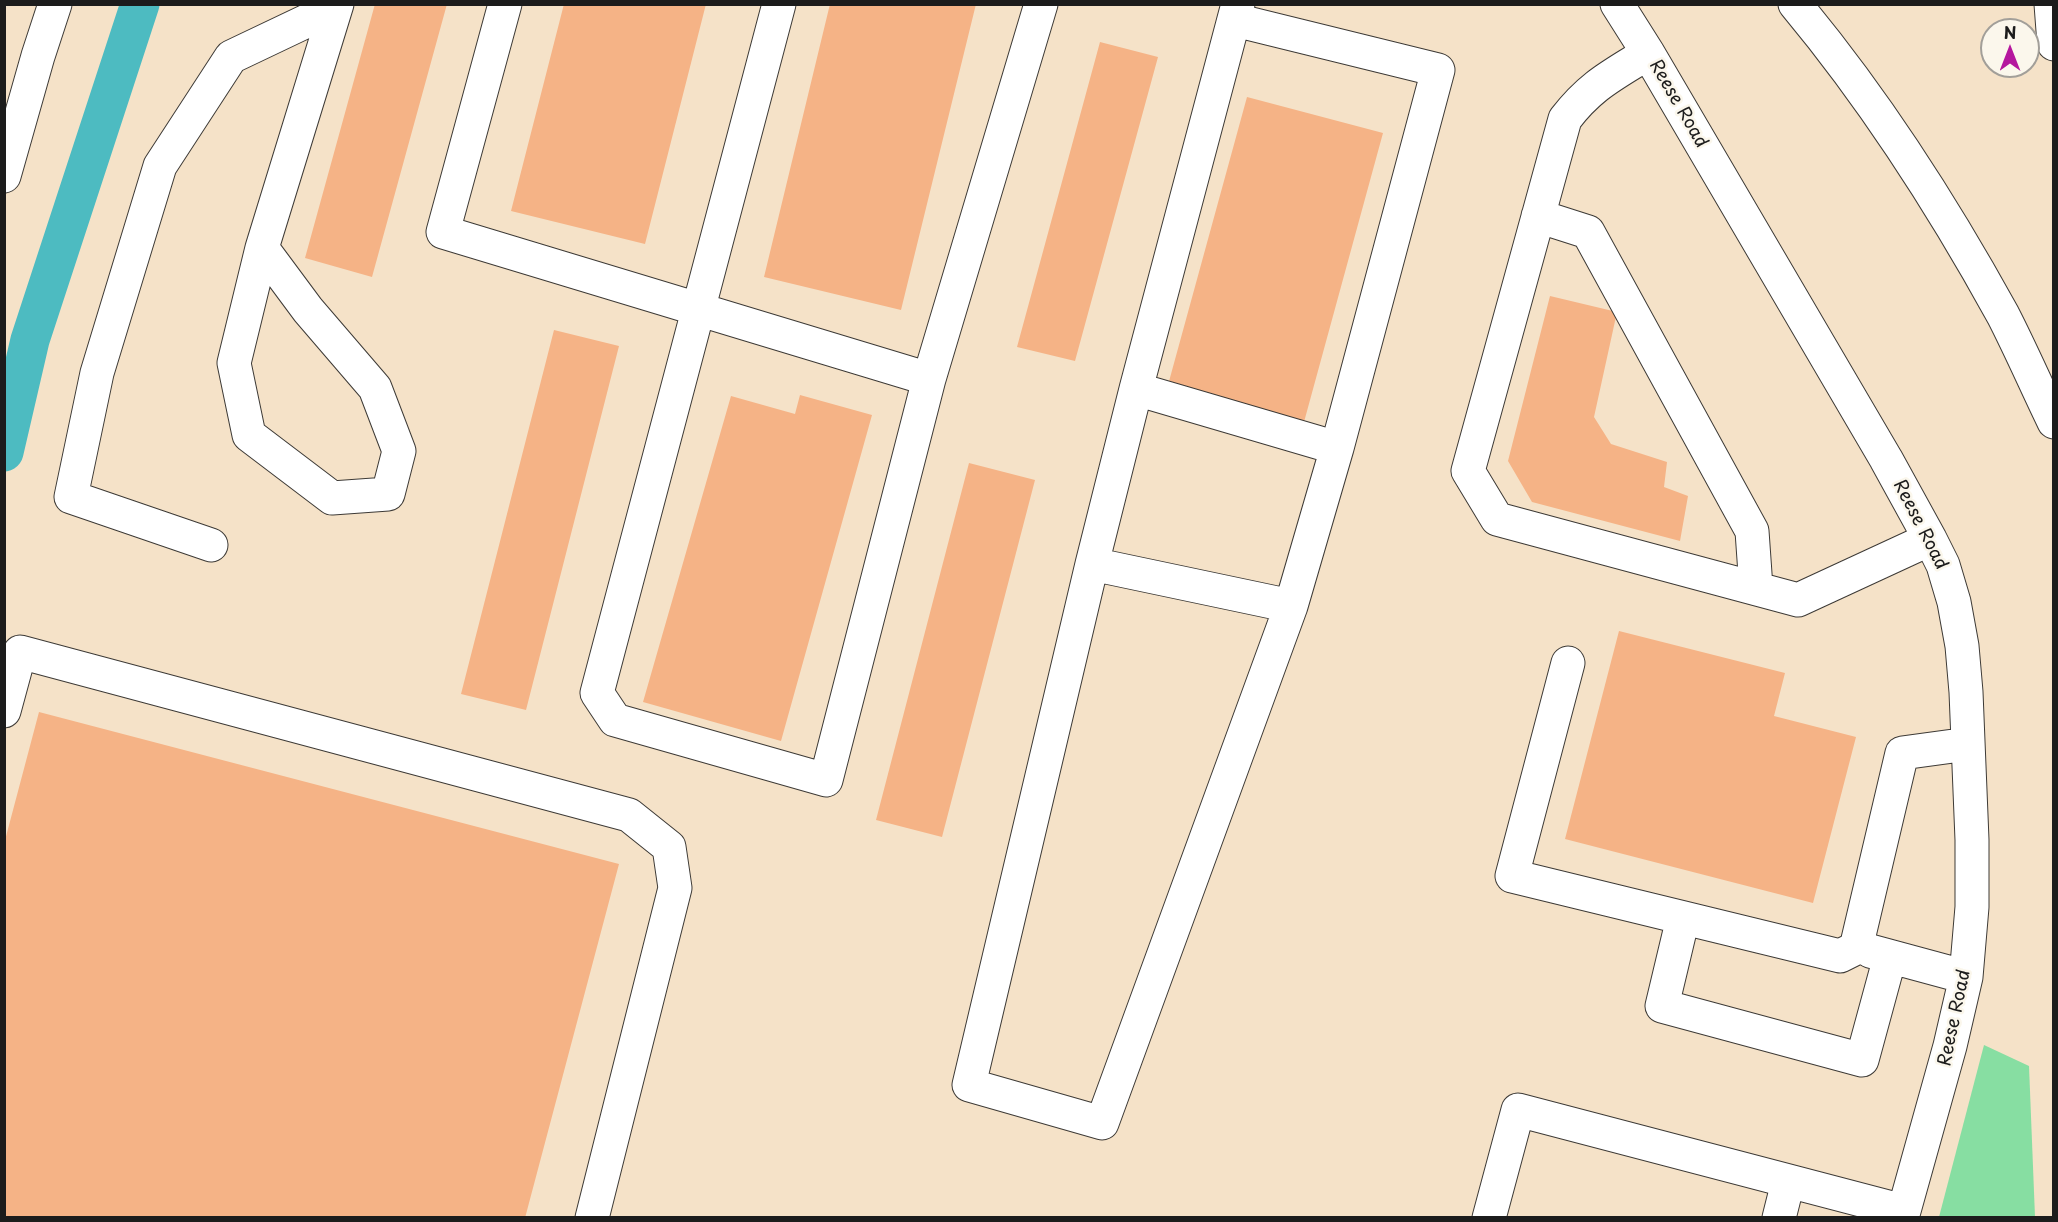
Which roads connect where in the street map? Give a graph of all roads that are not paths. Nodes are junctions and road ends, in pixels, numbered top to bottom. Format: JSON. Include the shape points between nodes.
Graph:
{"nodes":[{"id":1,"x":55,"y":4,"type":"edge"},
{"id":2,"x":505,"y":4,"type":"edge"},
{"id":3,"x":779,"y":4,"type":"edge"},
{"id":4,"x":1041,"y":4,"type":"edge"},
{"id":5,"x":1617,"y":4,"type":"edge"},
{"id":6,"x":1795,"y":4,"type":"edge"},
{"id":7,"x":2051,"y":4,"type":"edge"},
{"id":8,"x":337,"y":6,"type":"edge"},
{"id":9,"x":1236,"y":12,"type":"edge"},
{"id":10,"x":2054,"y":44,"type":"edge"},
{"id":11,"x":1648,"y":53,"type":"junction"},
{"id":12,"x":4,"y":177,"type":"edge"},
{"id":13,"x":1539,"y":216,"type":"junction"},
{"id":14,"x":262,"y":248,"type":"junction"},
{"id":15,"x":698,"y":309,"type":"junction"},
{"id":16,"x":929,"y":380,"type":"junction"},
{"id":17,"x":1136,"y":389,"type":"junction"},
{"id":18,"x":2054,"y":422,"type":"edge"},
{"id":19,"x":1337,"y":448,"type":"junction"},
{"id":20,"x":1930,"y":539,"type":"junction"},
{"id":21,"x":211,"y":545,"type":"dead end"},
{"id":22,"x":1092,"y":564,"type":"junction"},
{"id":23,"x":1756,"y":588,"type":"junction"},
{"id":24,"x":1291,"y":606,"type":"junction"},
{"id":25,"x":12,"y":650,"type":"edge"},
{"id":26,"x":1568,"y":663,"type":"dead end"},
{"id":27,"x":4,"y":711,"type":"edge"},
{"id":28,"x":1968,"y":744,"type":"junction"},
{"id":29,"x":1683,"y":918,"type":"junction"},
{"id":30,"x":1856,"y":948,"type":"junction"},
{"id":31,"x":1890,"y":957,"type":"junction"},
{"id":32,"x":1966,"y":977,"type":"junction"},
{"id":33,"x":1788,"y":1182,"type":"junction"},
{"id":34,"x":1903,"y":1214,"type":"edge"},
{"id":35,"x":592,"y":1218,"type":"edge"},
{"id":36,"x":1489,"y":1218,"type":"edge"},
{"id":37,"x":1779,"y":1218,"type":"edge"}],
"edges":[{"from":1,"to":12,"type":"main road"},
{"from":2,"to":15,"type":"main road","via":[[443,232]]},
{"from":3,"to":15,"type":"main road"},
{"from":4,"to":16,"type":"main road"},
{"from":5,"to":11,"type":"main road","name":"Reese Road"},
{"from":6,"to":18,"type":"main road","via":[[1839,56],[1926,185],[2003,316]]},
{"from":7,"to":10,"type":"main road"},
{"from":8,"to":14,"type":"main road"},
{"from":8,"to":21,"type":"main road","via":[[231,57],[166,156],[97,373],[71,497]]},
{"from":9,"to":17,"type":"main road"},
{"from":9,"to":19,"type":"main road","via":[[1438,70]]},
{"from":11,"to":13,"type":"main road","via":[[1597,84],[1565,119]]},
{"from":11,"to":20,"type":"main road","name":"Reese Road"},
{"from":13,"to":23,"type":"main road","via":[[1588,232],[1752,531]]},
{"from":13,"to":23,"type":"main road","via":[[1468,471],[1497,519]]},
{"from":14,"to":14,"type":"main road","via":[[234,363],[249,435],[332,498],[388,494],[399,451],[375,387],[308,310]]},
{"from":15,"to":16,"type":"main road"},
{"from":15,"to":16,"type":"main road","via":[[597,693],[615,720],[826,780]]},
{"from":17,"to":19,"type":"main road"},
{"from":17,"to":22,"type":"main road"},
{"from":19,"to":24,"type":"main road"},
{"from":20,"to":23,"type":"main road","via":[[1798,600]]},
{"from":20,"to":28,"type":"main road","name":"Reese Road","via":[[1954,602],[1962,646]]},
{"from":22,"to":24,"type":"main road"},
{"from":22,"to":24,"type":"main road","via":[[969,1085],[1102,1123]]},
{"from":25,"to":27,"type":"main road"},
{"from":25,"to":35,"type":"main road","via":[[629,815],[669,848],[675,888]]},
{"from":26,"to":29,"type":"main road","via":[[1512,876]]},
{"from":28,"to":30,"type":"main road","via":[[1902,753]]},
{"from":28,"to":32,"type":"main road","name":"Reese Road","via":[[1972,907]]},
{"from":29,"to":30,"type":"main road","via":[[1840,956]]},
{"from":29,"to":31,"type":"main road","via":[[1662,1006],[1862,1060]]},
{"from":30,"to":31,"type":"main road"},
{"from":31,"to":32,"type":"main road"},
{"from":32,"to":34,"type":"main road","name":"Reese Road"},
{"from":33,"to":34,"type":"main road"},
{"from":33,"to":36,"type":"main road","via":[[1518,1110]]},
{"from":33,"to":37,"type":"main road"}]}
